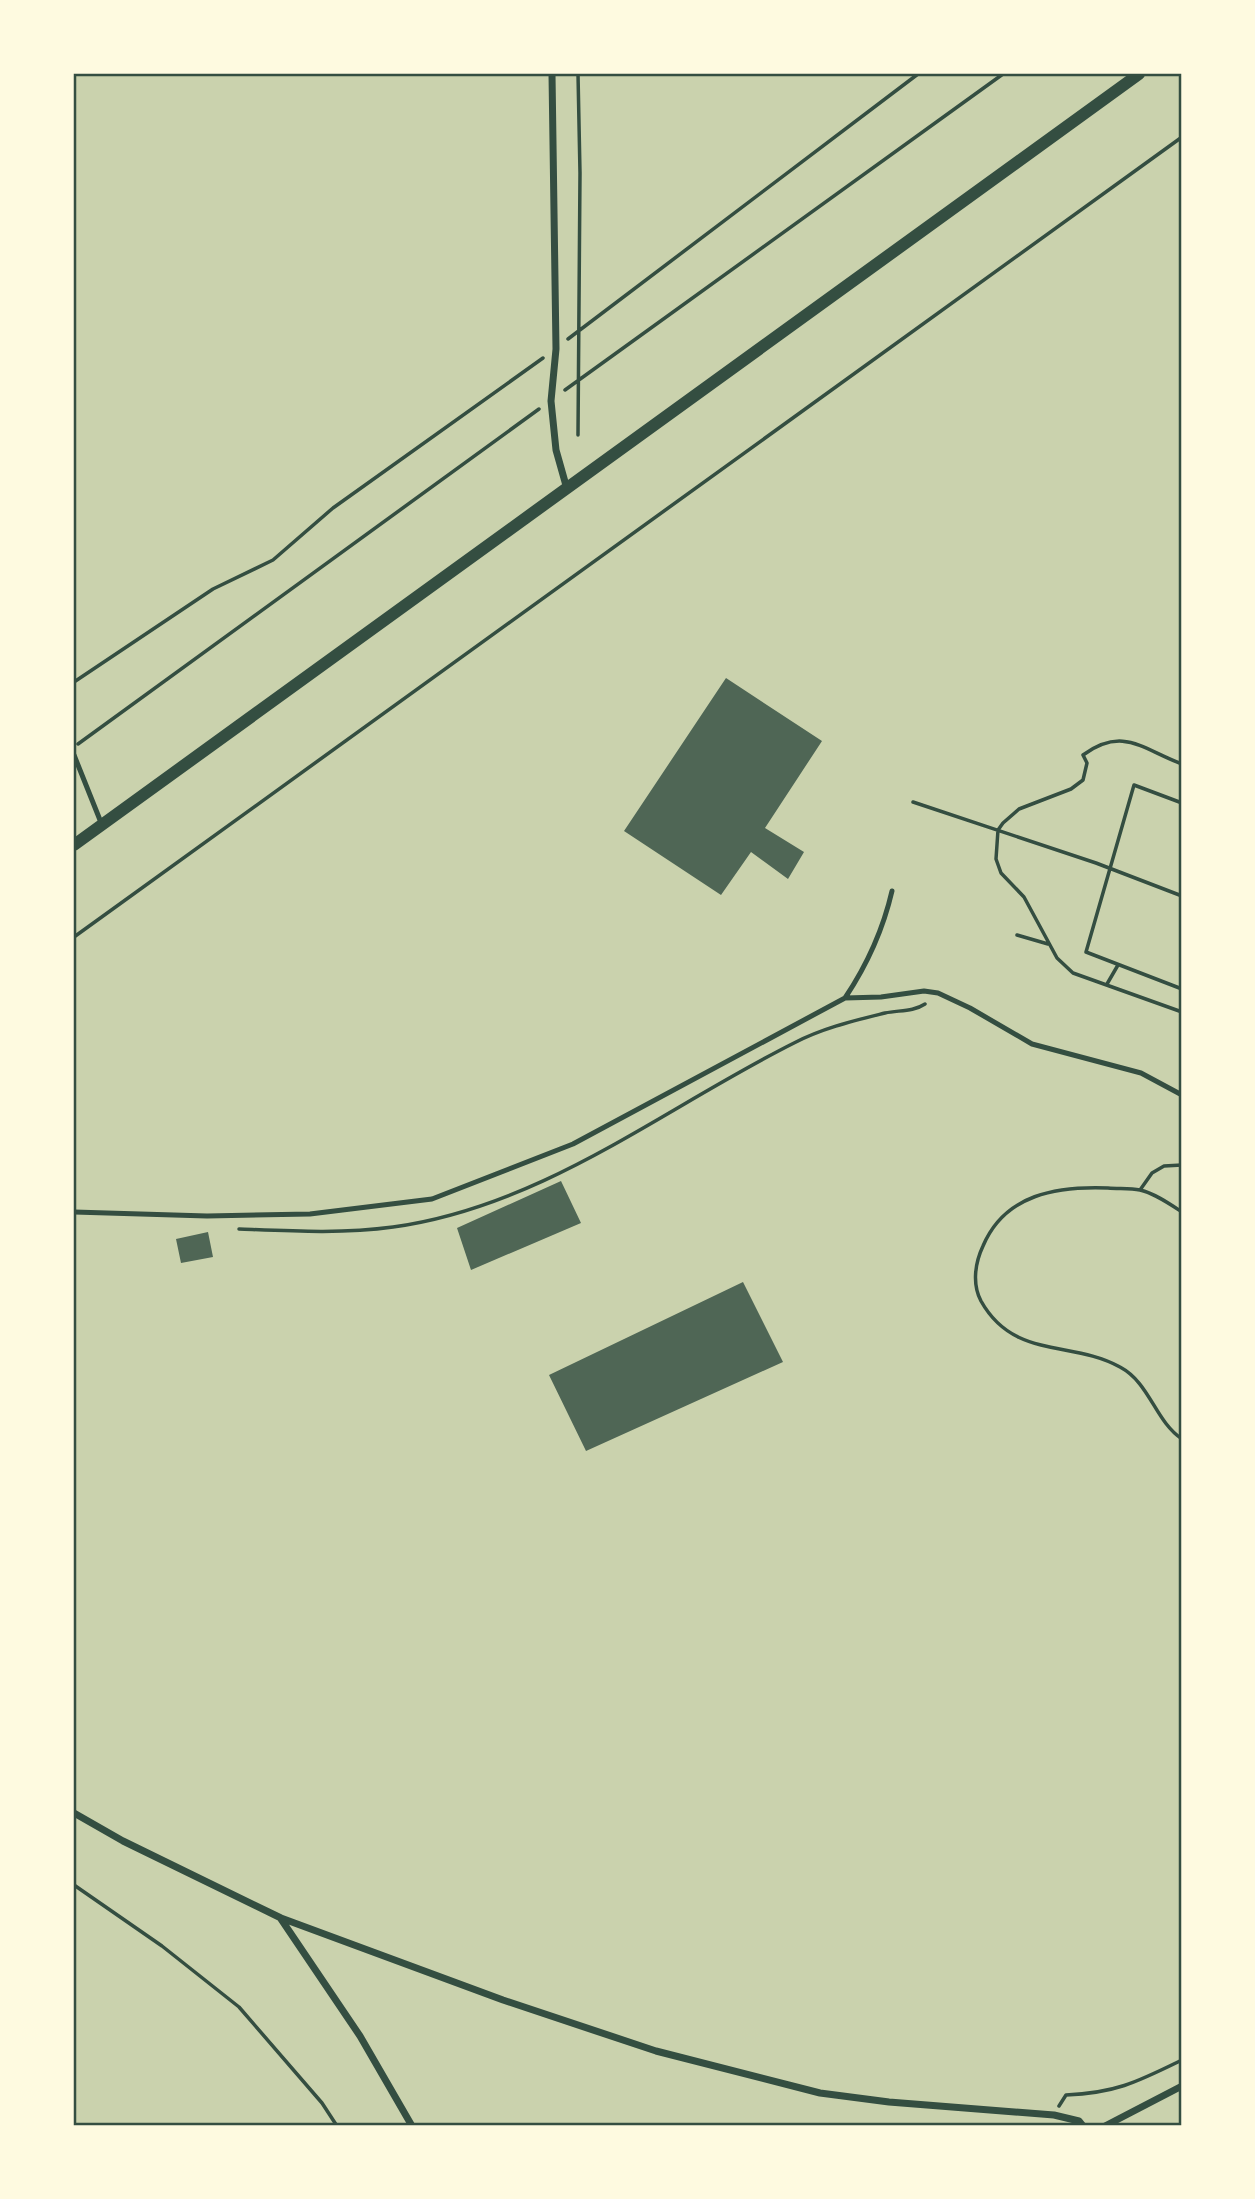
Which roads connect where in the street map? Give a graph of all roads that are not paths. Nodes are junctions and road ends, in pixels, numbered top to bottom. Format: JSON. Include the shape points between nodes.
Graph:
{"nodes":[{"id":1,"x":552,"y":74,"type":"edge"},
{"id":2,"x":1139,"y":74,"type":"edge"},
{"id":3,"x":567,"y":489,"type":"junction"},
{"id":4,"x":74,"y":755,"type":"edge"},
{"id":5,"x":102,"y":825,"type":"junction"},
{"id":6,"x":74,"y":845,"type":"edge"},
{"id":7,"x":892,"y":891,"type":"dead end"},
{"id":8,"x":845,"y":999,"type":"junction"},
{"id":9,"x":1181,"y":1095,"type":"edge"},
{"id":10,"x":74,"y":1212,"type":"edge"},
{"id":11,"x":74,"y":1813,"type":"edge"},
{"id":12,"x":281,"y":1918,"type":"junction"},
{"id":13,"x":1181,"y":2086,"type":"edge"},
{"id":14,"x":412,"y":2126,"type":"edge"},
{"id":15,"x":1083,"y":2126,"type":"edge"},
{"id":16,"x":1105,"y":2126,"type":"edge"}],
"edges":[{"from":1,"to":3,"type":"street","via":[[556,349],[551,401],[556,450]]},
{"from":2,"to":3,"type":"street"},
{"from":3,"to":5,"type":"street"},
{"from":4,"to":5,"type":"lane"},
{"from":5,"to":6,"type":"street"},
{"from":7,"to":8,"type":"lane","via":[[878,939]]},
{"from":8,"to":9,"type":"lane","via":[[938,993],[1032,1044],[1141,1073]]},
{"from":8,"to":10,"type":"lane","via":[[573,1144],[432,1199],[310,1214]]},
{"from":11,"to":12,"type":"street"},
{"from":12,"to":14,"type":"street","via":[[360,2036]]},
{"from":12,"to":15,"type":"street","via":[[583,2028],[755,2077],[820,2093],[889,2102],[1054,2115]]},
{"from":13,"to":16,"type":"street"}]}
